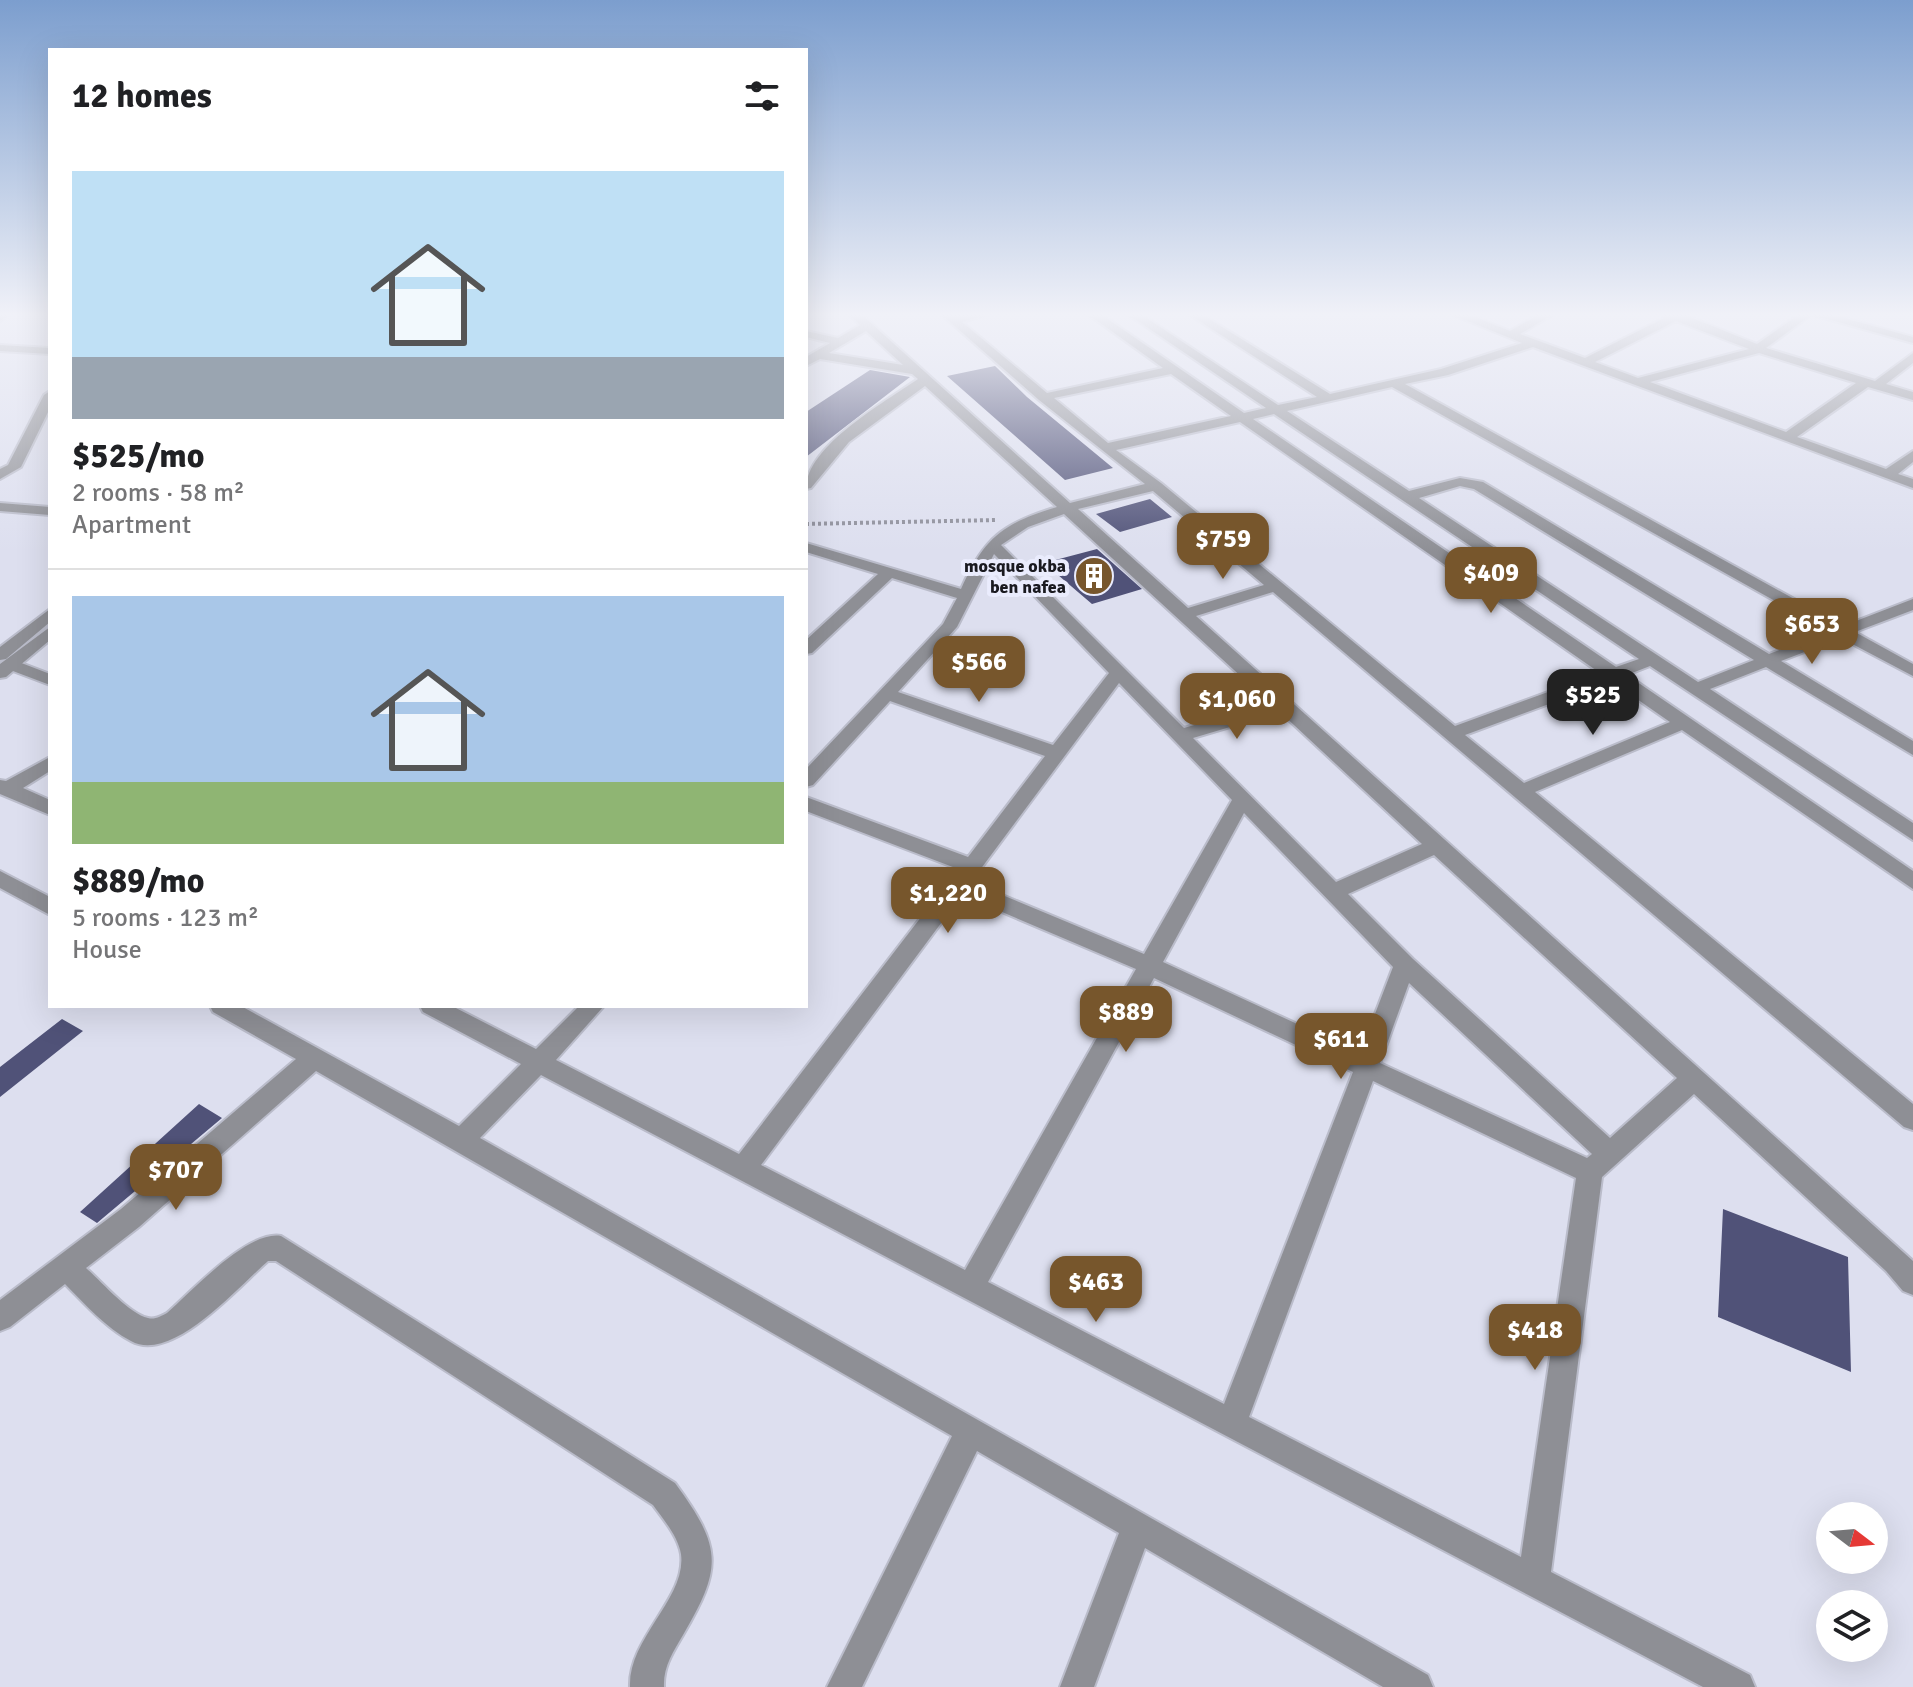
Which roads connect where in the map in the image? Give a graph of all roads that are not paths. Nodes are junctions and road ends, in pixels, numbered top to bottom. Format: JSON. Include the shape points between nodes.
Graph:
{"nodes":[{"id":1,"x":897,"y":394,"type":"edge"},
{"id":2,"x":937,"y":394,"type":"edge"},
{"id":3,"x":1039,"y":394,"type":"edge"},
{"id":4,"x":1059,"y":394,"type":"edge"},
{"id":5,"x":1205,"y":394,"type":"edge"},
{"id":6,"x":1250,"y":394,"type":"edge"},
{"id":7,"x":1321,"y":394,"type":"edge"},
{"id":8,"x":1342,"y":394,"type":"edge"},
{"id":9,"x":1412,"y":394,"type":"edge"},
{"id":10,"x":1668,"y":394,"type":"edge"},
{"id":11,"x":1849,"y":394,"type":"edge"},
{"id":12,"x":1043,"y":397,"type":"junction"},
{"id":13,"x":1326,"y":397,"type":"junction"},
{"id":14,"x":48,"y":399,"type":"edge"},
{"id":15,"x":1272,"y":409,"type":"junction"},
{"id":16,"x":1238,"y":417,"type":"junction"},
{"id":17,"x":1787,"y":438,"type":"junction"},
{"id":18,"x":1105,"y":448,"type":"junction"},
{"id":19,"x":1913,"y":455,"type":"edge"},
{"id":20,"x":813,"y":459,"type":"edge"},
{"id":21,"x":0,"y":475,"type":"edge"},
{"id":22,"x":1887,"y":475,"type":"junction"},
{"id":23,"x":1913,"y":484,"type":"edge"},
{"id":24,"x":1156,"y":486,"type":"junction"},
{"id":25,"x":1405,"y":497,"type":"junction"},
{"id":26,"x":0,"y":507,"type":"edge"},
{"id":27,"x":1065,"y":510,"type":"junction"},
{"id":28,"x":48,"y":511,"type":"edge"},
{"id":29,"x":993,"y":545,"type":"junction"},
{"id":30,"x":808,"y":548,"type":"edge"},
{"id":31,"x":889,"y":572,"type":"junction"},
{"id":32,"x":1276,"y":586,"type":"junction"},
{"id":33,"x":967,"y":596,"type":"junction"},
{"id":34,"x":1913,"y":604,"type":"edge"},
{"id":35,"x":1181,"y":615,"type":"junction"},
{"id":36,"x":48,"y":616,"type":"edge"},
{"id":37,"x":48,"y":633,"type":"edge"},
{"id":38,"x":1839,"y":633,"type":"junction"},
{"id":39,"x":808,"y":647,"type":"edge"},
{"id":40,"x":1651,"y":660,"type":"junction"},
{"id":41,"x":1769,"y":662,"type":"junction"},
{"id":42,"x":4,"y":664,"type":"edge"},
{"id":43,"x":1913,"y":671,"type":"edge"},
{"id":44,"x":1117,"y":674,"type":"junction"},
{"id":45,"x":1613,"y":675,"type":"junction"},
{"id":46,"x":48,"y":679,"type":"edge"},
{"id":47,"x":1695,"y":689,"type":"junction"},
{"id":48,"x":887,"y":694,"type":"junction"},
{"id":49,"x":1281,"y":706,"type":"junction"},
{"id":50,"x":1684,"y":723,"type":"junction"},
{"id":51,"x":1452,"y":733,"type":"junction"},
{"id":52,"x":1181,"y":735,"type":"junction"},
{"id":53,"x":1913,"y":749,"type":"edge"},
{"id":54,"x":1057,"y":753,"type":"junction"},
{"id":55,"x":48,"y":764,"type":"edge"},
{"id":56,"x":808,"y":779,"type":"edge"},
{"id":57,"x":5,"y":787,"type":"edge"},
{"id":58,"x":1521,"y":791,"type":"junction"},
{"id":59,"x":1242,"y":799,"type":"junction"},
{"id":60,"x":808,"y":805,"type":"edge"},
{"id":61,"x":48,"y":807,"type":"edge"},
{"id":62,"x":1913,"y":833,"type":"edge"},
{"id":63,"x":1435,"y":846,"type":"junction"},
{"id":64,"x":965,"y":875,"type":"junction"},
{"id":65,"x":0,"y":878,"type":"edge"},
{"id":66,"x":1913,"y":881,"type":"edge"},
{"id":67,"x":1333,"y":892,"type":"junction"},
{"id":68,"x":48,"y":906,"type":"edge"},
{"id":69,"x":1148,"y":965,"type":"junction"},
{"id":70,"x":1405,"y":965,"type":"junction"},
{"id":71,"x":224,"y":1008,"type":"edge"},
{"id":72,"x":435,"y":1008,"type":"edge"},
{"id":73,"x":591,"y":1008,"type":"edge"},
{"id":74,"x":313,"y":1059,"type":"junction"},
{"id":75,"x":538,"y":1062,"type":"junction"},
{"id":76,"x":1366,"y":1066,"type":"junction"},
{"id":77,"x":1692,"y":1080,"type":"junction"},
{"id":78,"x":1913,"y":1119,"type":"edge"},
{"id":79,"x":461,"y":1141,"type":"junction"},
{"id":80,"x":1599,"y":1163,"type":"junction"},
{"id":81,"x":743,"y":1169,"type":"junction"},
{"id":82,"x":66,"y":1267,"type":"junction"},
{"id":83,"x":1913,"y":1282,"type":"edge"},
{"id":84,"x":970,"y":1288,"type":"junction"},
{"id":85,"x":0,"y":1317,"type":"edge"},
{"id":86,"x":1231,"y":1424,"type":"junction"},
{"id":87,"x":971,"y":1431,"type":"junction"},
{"id":88,"x":1137,"y":1526,"type":"junction"},
{"id":89,"x":1534,"y":1579,"type":"junction"},
{"id":90,"x":647,"y":1687,"type":"edge"},
{"id":91,"x":844,"y":1687,"type":"edge"},
{"id":92,"x":1077,"y":1687,"type":"edge"},
{"id":93,"x":1416,"y":1687,"type":"edge"},
{"id":94,"x":1738,"y":1687,"type":"edge"}],
"edges":[{"from":1,"to":20,"type":"street"},
{"from":2,"to":27,"type":"street"},
{"from":3,"to":12,"type":"street"},
{"from":4,"to":12,"type":"street"},
{"from":5,"to":16,"type":"street"},
{"from":6,"to":15,"type":"street"},
{"from":7,"to":13,"type":"street"},
{"from":8,"to":13,"type":"street"},
{"from":9,"to":38,"type":"street"},
{"from":10,"to":17,"type":"street"},
{"from":11,"to":17,"type":"street"},
{"from":12,"to":18,"type":"street"},
{"from":13,"to":15,"type":"street"},
{"from":14,"to":21,"type":"street","via":[[14,467]]},
{"from":15,"to":16,"type":"street"},
{"from":15,"to":25,"type":"street"},
{"from":16,"to":18,"type":"street"},
{"from":16,"to":45,"type":"street"},
{"from":17,"to":22,"type":"street"},
{"from":18,"to":24,"type":"street"},
{"from":19,"to":22,"type":"street"},
{"from":22,"to":23,"type":"street"},
{"from":24,"to":27,"type":"street"},
{"from":24,"to":32,"type":"street"},
{"from":25,"to":40,"type":"street"},
{"from":25,"to":41,"type":"street","via":[[1460,482],[1478,485]]},
{"from":26,"to":28,"type":"street"},
{"from":27,"to":29,"type":"street","via":[[1016,526]]},
{"from":27,"to":35,"type":"street"},
{"from":29,"to":33,"type":"street"},
{"from":29,"to":44,"type":"street"},
{"from":30,"to":31,"type":"street"},
{"from":31,"to":33,"type":"street"},
{"from":31,"to":39,"type":"street"},
{"from":32,"to":35,"type":"street"},
{"from":32,"to":51,"type":"street"},
{"from":33,"to":48,"type":"street","via":[[949,627]]},
{"from":34,"to":38,"type":"street"},
{"from":35,"to":49,"type":"street"},
{"from":36,"to":42,"type":"street"},
{"from":37,"to":42,"type":"street"},
{"from":38,"to":41,"type":"street"},
{"from":38,"to":43,"type":"street"},
{"from":40,"to":45,"type":"street"},
{"from":40,"to":47,"type":"street"},
{"from":41,"to":47,"type":"street"},
{"from":41,"to":53,"type":"street"},
{"from":42,"to":46,"type":"street"},
{"from":44,"to":52,"type":"street"},
{"from":44,"to":54,"type":"street"},
{"from":45,"to":50,"type":"street"},
{"from":45,"to":51,"type":"street"},
{"from":47,"to":62,"type":"street"},
{"from":48,"to":54,"type":"street"},
{"from":48,"to":56,"type":"street"},
{"from":49,"to":52,"type":"street"},
{"from":49,"to":63,"type":"street"},
{"from":50,"to":58,"type":"street"},
{"from":50,"to":66,"type":"street"},
{"from":51,"to":58,"type":"street"},
{"from":52,"to":59,"type":"street"},
{"from":54,"to":64,"type":"street"},
{"from":55,"to":57,"type":"street"},
{"from":57,"to":61,"type":"street"},
{"from":58,"to":78,"type":"street"},
{"from":59,"to":67,"type":"street"},
{"from":59,"to":69,"type":"street"},
{"from":60,"to":64,"type":"street"},
{"from":63,"to":67,"type":"street"},
{"from":63,"to":77,"type":"street"},
{"from":64,"to":69,"type":"street"},
{"from":64,"to":81,"type":"street"},
{"from":65,"to":68,"type":"street"},
{"from":67,"to":70,"type":"street"},
{"from":69,"to":76,"type":"street"},
{"from":69,"to":84,"type":"street"},
{"from":70,"to":76,"type":"street"},
{"from":70,"to":80,"type":"street"},
{"from":71,"to":74,"type":"street"},
{"from":72,"to":75,"type":"street"},
{"from":73,"to":75,"type":"street"},
{"from":74,"to":79,"type":"street"},
{"from":74,"to":82,"type":"street","via":[[203,1157]]},
{"from":75,"to":79,"type":"street"},
{"from":75,"to":81,"type":"street"},
{"from":76,"to":80,"type":"street"},
{"from":76,"to":86,"type":"street"},
{"from":77,"to":80,"type":"street"},
{"from":77,"to":83,"type":"street"},
{"from":79,"to":87,"type":"street"},
{"from":80,"to":89,"type":"street"},
{"from":81,"to":84,"type":"street"},
{"from":82,"to":85,"type":"street"},
{"from":82,"to":90,"type":"street","via":[[114,1312],[140,1331],[154,1333],[177,1323],[259,1251],[281,1249],[664,1494],[690,1527],[699,1564],[693,1585],[653,1655]]},
{"from":84,"to":86,"type":"street"},
{"from":86,"to":89,"type":"street"},
{"from":87,"to":88,"type":"street"},
{"from":87,"to":91,"type":"street"},
{"from":88,"to":92,"type":"street"},
{"from":88,"to":93,"type":"street"},
{"from":89,"to":94,"type":"street"}]}
